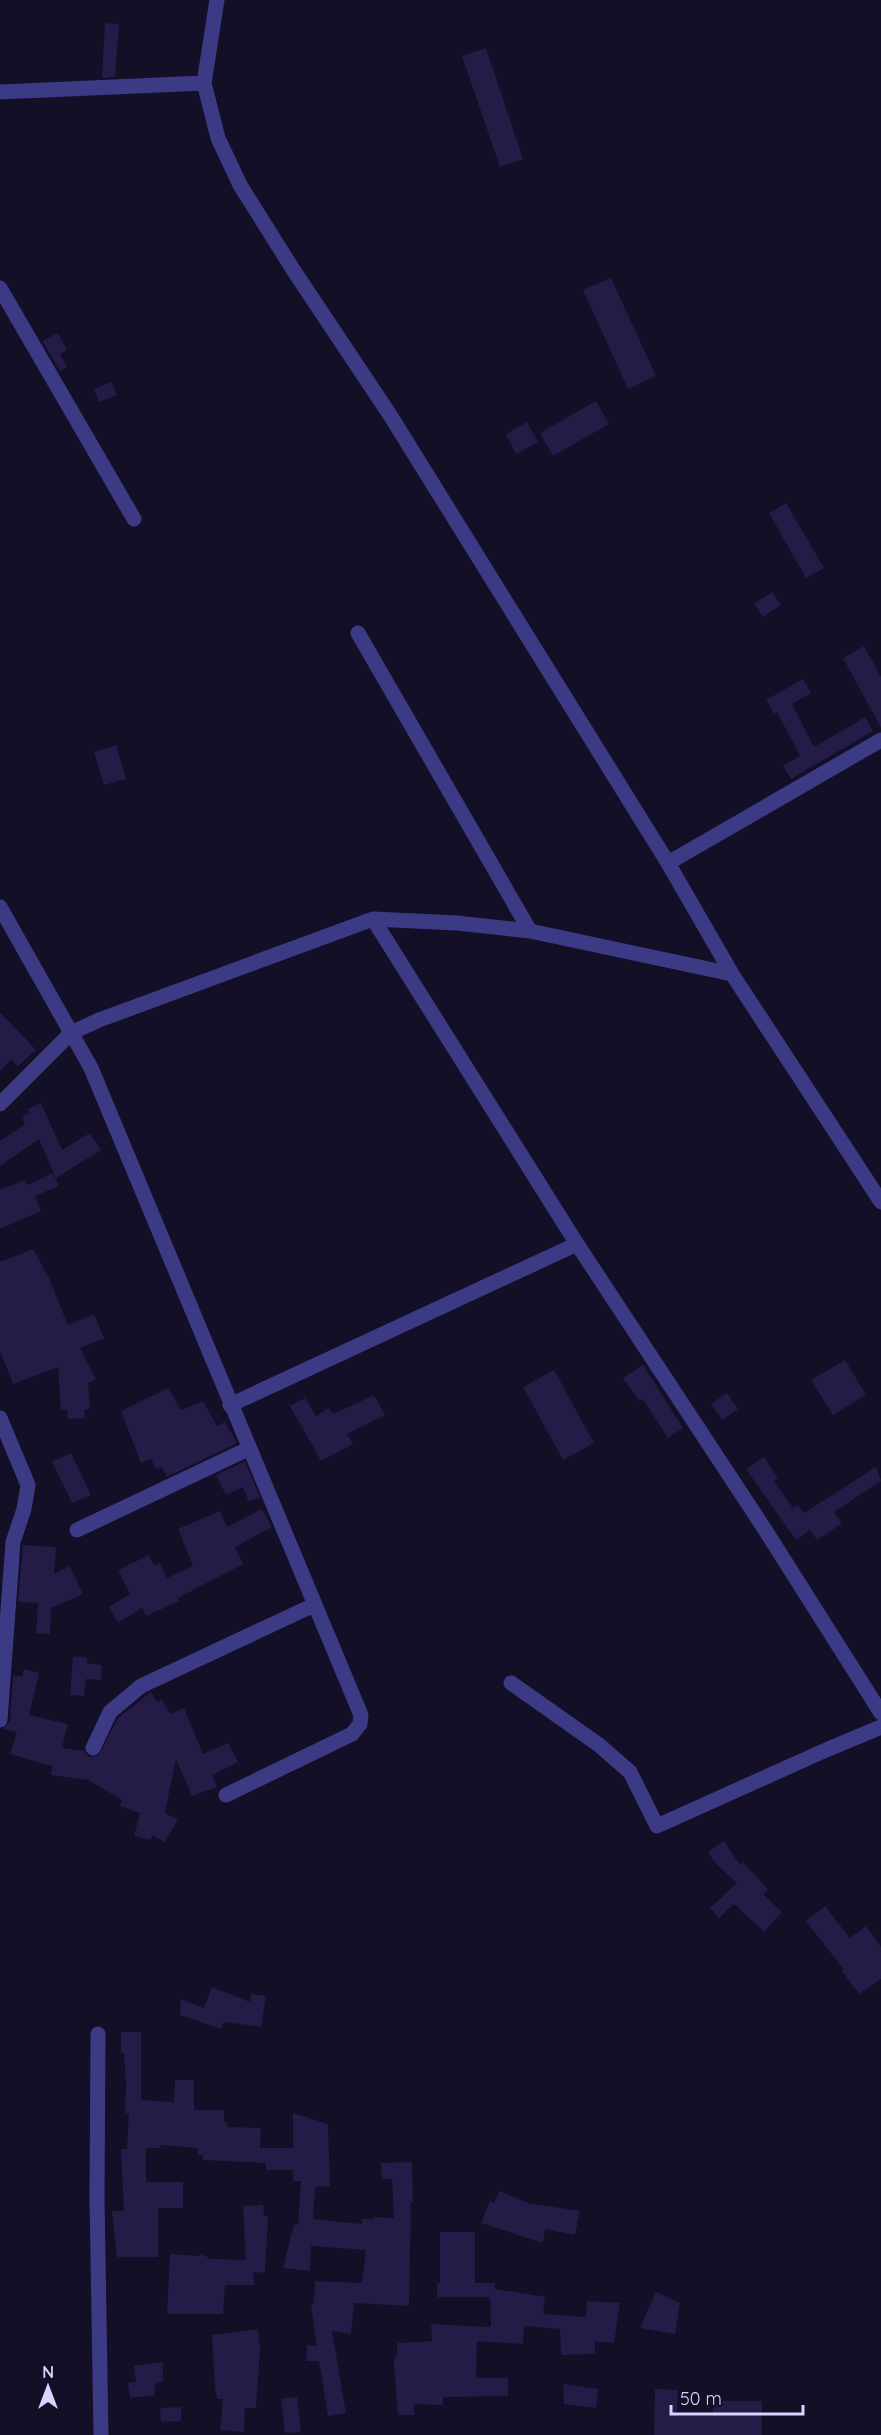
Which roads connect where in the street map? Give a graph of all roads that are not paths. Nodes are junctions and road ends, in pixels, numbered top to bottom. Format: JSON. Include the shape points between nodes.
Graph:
{"nodes":[{"id":1,"x":217,"y":0,"type":"edge"},
{"id":2,"x":204,"y":83,"type":"junction"},
{"id":3,"x":0,"y":92,"type":"edge"},
{"id":4,"x":0,"y":288,"type":"edge"},
{"id":5,"x":134,"y":519,"type":"dead end"},
{"id":6,"x":358,"y":633,"type":"dead end"},
{"id":7,"x":881,"y":740,"type":"edge"},
{"id":8,"x":668,"y":863,"type":"junction"},
{"id":9,"x":0,"y":907,"type":"edge"},
{"id":10,"x":374,"y":919,"type":"junction"},
{"id":11,"x":530,"y":931,"type":"junction"},
{"id":12,"x":732,"y":974,"type":"junction"},
{"id":13,"x":71,"y":1033,"type":"junction"},
{"id":14,"x":0,"y":1104,"type":"edge"},
{"id":15,"x":881,"y":1202,"type":"edge"},
{"id":16,"x":577,"y":1244,"type":"junction"},
{"id":17,"x":230,"y":1405,"type":"junction"},
{"id":18,"x":0,"y":1418,"type":"edge"},
{"id":19,"x":248,"y":1449,"type":"junction"},
{"id":20,"x":77,"y":1530,"type":"dead end"},
{"id":21,"x":314,"y":1605,"type":"junction"},
{"id":22,"x":2,"y":1675,"type":"edge"},
{"id":23,"x":511,"y":1683,"type":"dead end"},
{"id":24,"x":881,"y":1713,"type":"edge"},
{"id":25,"x":0,"y":1720,"type":"edge"},
{"id":26,"x":881,"y":1727,"type":"edge"},
{"id":27,"x":93,"y":1748,"type":"dead end"},
{"id":28,"x":226,"y":1795,"type":"dead end"},
{"id":29,"x":98,"y":2034,"type":"dead end"},
{"id":30,"x":101,"y":2435,"type":"edge"}],
"edges":[{"from":1,"to":2,"type":"street"},
{"from":2,"to":3,"type":"street"},
{"from":2,"to":8,"type":"street","via":[[218,138],[240,185],[390,415]]},
{"from":4,"to":5,"type":"street"},
{"from":6,"to":11,"type":"street"},
{"from":7,"to":8,"type":"street"},
{"from":8,"to":12,"type":"street"},
{"from":9,"to":13,"type":"street"},
{"from":10,"to":11,"type":"street"},
{"from":10,"to":13,"type":"street"},
{"from":10,"to":16,"type":"street"},
{"from":11,"to":12,"type":"street"},
{"from":12,"to":15,"type":"street"},
{"from":13,"to":14,"type":"street"},
{"from":13,"to":17,"type":"street","via":[[91,1068]]},
{"from":16,"to":17,"type":"street"},
{"from":16,"to":24,"type":"street"},
{"from":17,"to":19,"type":"street"},
{"from":18,"to":22,"type":"street","via":[[28,1485],[13,1542]]},
{"from":19,"to":20,"type":"street"},
{"from":19,"to":21,"type":"street"},
{"from":21,"to":27,"type":"street","via":[[141,1686],[110,1712]]},
{"from":21,"to":28,"type":"street","via":[[358,1705],[360,1724],[352,1734]]},
{"from":22,"to":25,"type":"street"},
{"from":23,"to":26,"type":"street","via":[[599,1745],[630,1772],[657,1826]]},
{"from":29,"to":30,"type":"street"}]}
